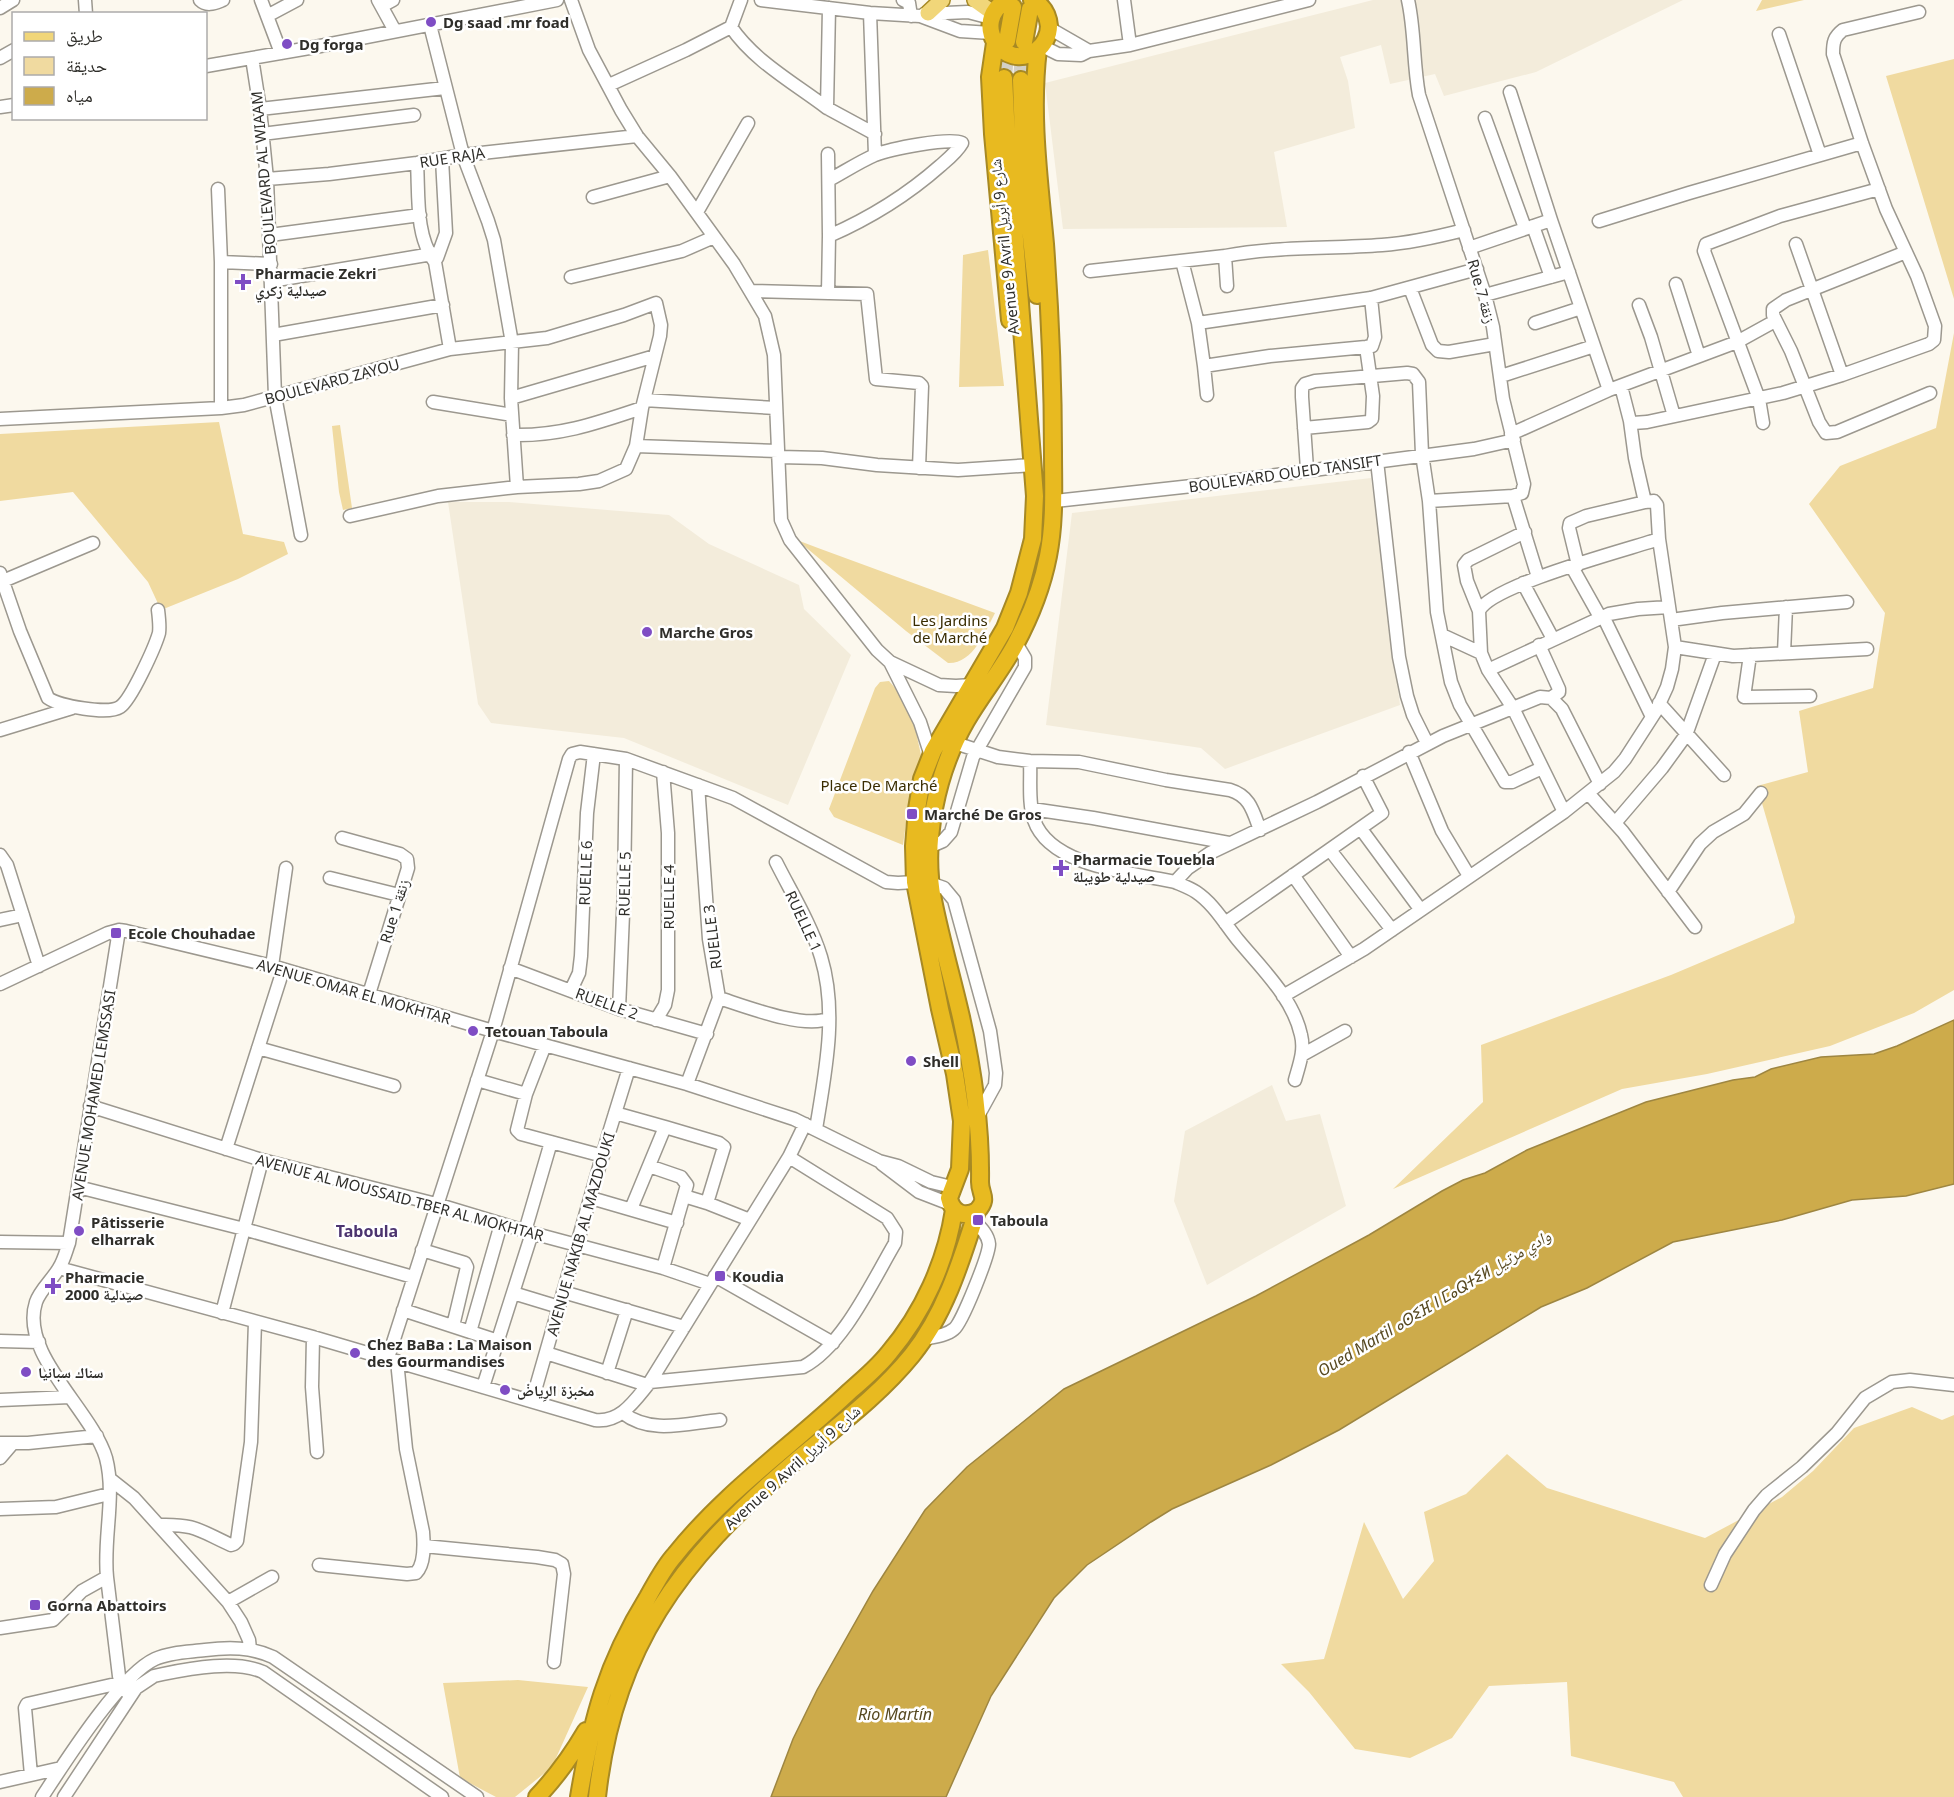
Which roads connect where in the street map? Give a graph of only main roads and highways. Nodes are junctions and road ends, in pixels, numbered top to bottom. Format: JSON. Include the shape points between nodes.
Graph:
{"nodes":[{"id":1,"x":942,"y":0,"type":"edge"},
{"id":2,"x":975,"y":0,"type":"edge"},
{"id":3,"x":1031,"y":4,"type":"edge"},
{"id":4,"x":919,"y":15,"type":"road end"},
{"id":5,"x":1048,"y":15,"type":"edge"},
{"id":6,"x":1008,"y":21,"type":"edge"},
{"id":7,"x":1053,"y":421,"type":"junction"},
{"id":8,"x":1033,"y":458,"type":"junction"},
{"id":9,"x":975,"y":692,"type":"junction"},
{"id":10,"x":923,"y":882,"type":"junction"},
{"id":11,"x":980,"y":1186,"type":"junction"},
{"id":12,"x":953,"y":1196,"type":"junction"},
{"id":13,"x":975,"y":1216,"type":"junction"},
{"id":14,"x":595,"y":1714,"type":"junction"},
{"id":15,"x":537,"y":1797,"type":"edge"},
{"id":16,"x":579,"y":1797,"type":"edge"},
{"id":17,"x":597,"y":1797,"type":"edge"}],
"edges":[{"from":1,"to":4,"type":"main road"},
{"from":2,"to":6,"type":"main road"},
{"from":3,"to":5,"type":"highway","via":[[1042,7]]},
{"from":3,"to":6,"type":"highway","name":"Avenue 9 Avril شارع 9 أبريل"},
{"from":5,"to":6,"type":"highway","via":[[1047,38]]},
{"from":6,"to":7,"type":"highway","name":"Avenue 9 Avril شارع 9 أبريل","via":[[1035,77],[1035,141],[1045,247]]},
{"from":6,"to":8,"type":"highway","name":"Avenue 9 Avril شارع 9 أبريل","via":[[990,77],[1010,322]]},
{"from":7,"to":8,"type":"highway","name":"Avenue 9 Avril شارع 9 أبريل","via":[[1013,79],[1007,136]]},
{"from":7,"to":9,"type":"highway","name":"Avenue 9 Avril شارع 9 أبريل","via":[[1055,501],[1041,588],[1016,643]]},
{"from":8,"to":9,"type":"highway","name":"Avenue 9 Avril شارع 9 أبريل","via":[[1033,539],[1019,593]]},
{"from":9,"to":10,"type":"highway","name":"Avenue 9 Avril شارع 9 أبريل","via":[[940,782]]},
{"from":9,"to":10,"type":"highway","name":"Avenue 9 Avril شارع 9 أبريل","via":[[928,763],[920,791],[914,832]]},
{"from":10,"to":11,"type":"highway","name":"Avenue 9 Avril شارع 9 أبريل","via":[[937,921],[965,1033],[978,1116]]},
{"from":10,"to":12,"type":"highway","name":"Avenue 9 Avril شارع 9 أبريل","via":[[960,1100],[962,1154]]},
{"from":11,"to":12,"type":"highway","via":[[968,1179]]},
{"from":11,"to":13,"type":"highway","name":"Avenue 9 Avril شارع 9 أبريل","via":[[983,1202]]},
{"from":12,"to":13,"type":"highway","via":[[965,1215]]},
{"from":12,"to":14,"type":"highway","name":"Avenue 9 Avril شارع 9 أبريل","via":[[949,1238],[933,1283],[904,1334],[829,1412],[719,1506],[673,1557],[619,1647]]},
{"from":13,"to":17,"type":"highway","name":"Avenue 9 Avril شارع 9 أبريل","via":[[951,1287],[912,1355],[881,1388],[734,1516],[688,1567],[648,1626],[609,1724]]},
{"from":14,"to":15,"type":"highway","via":[[576,1749]]},
{"from":14,"to":16,"type":"highway","name":"Avenue 9 Avril شارع 9 أبريل"}]}
